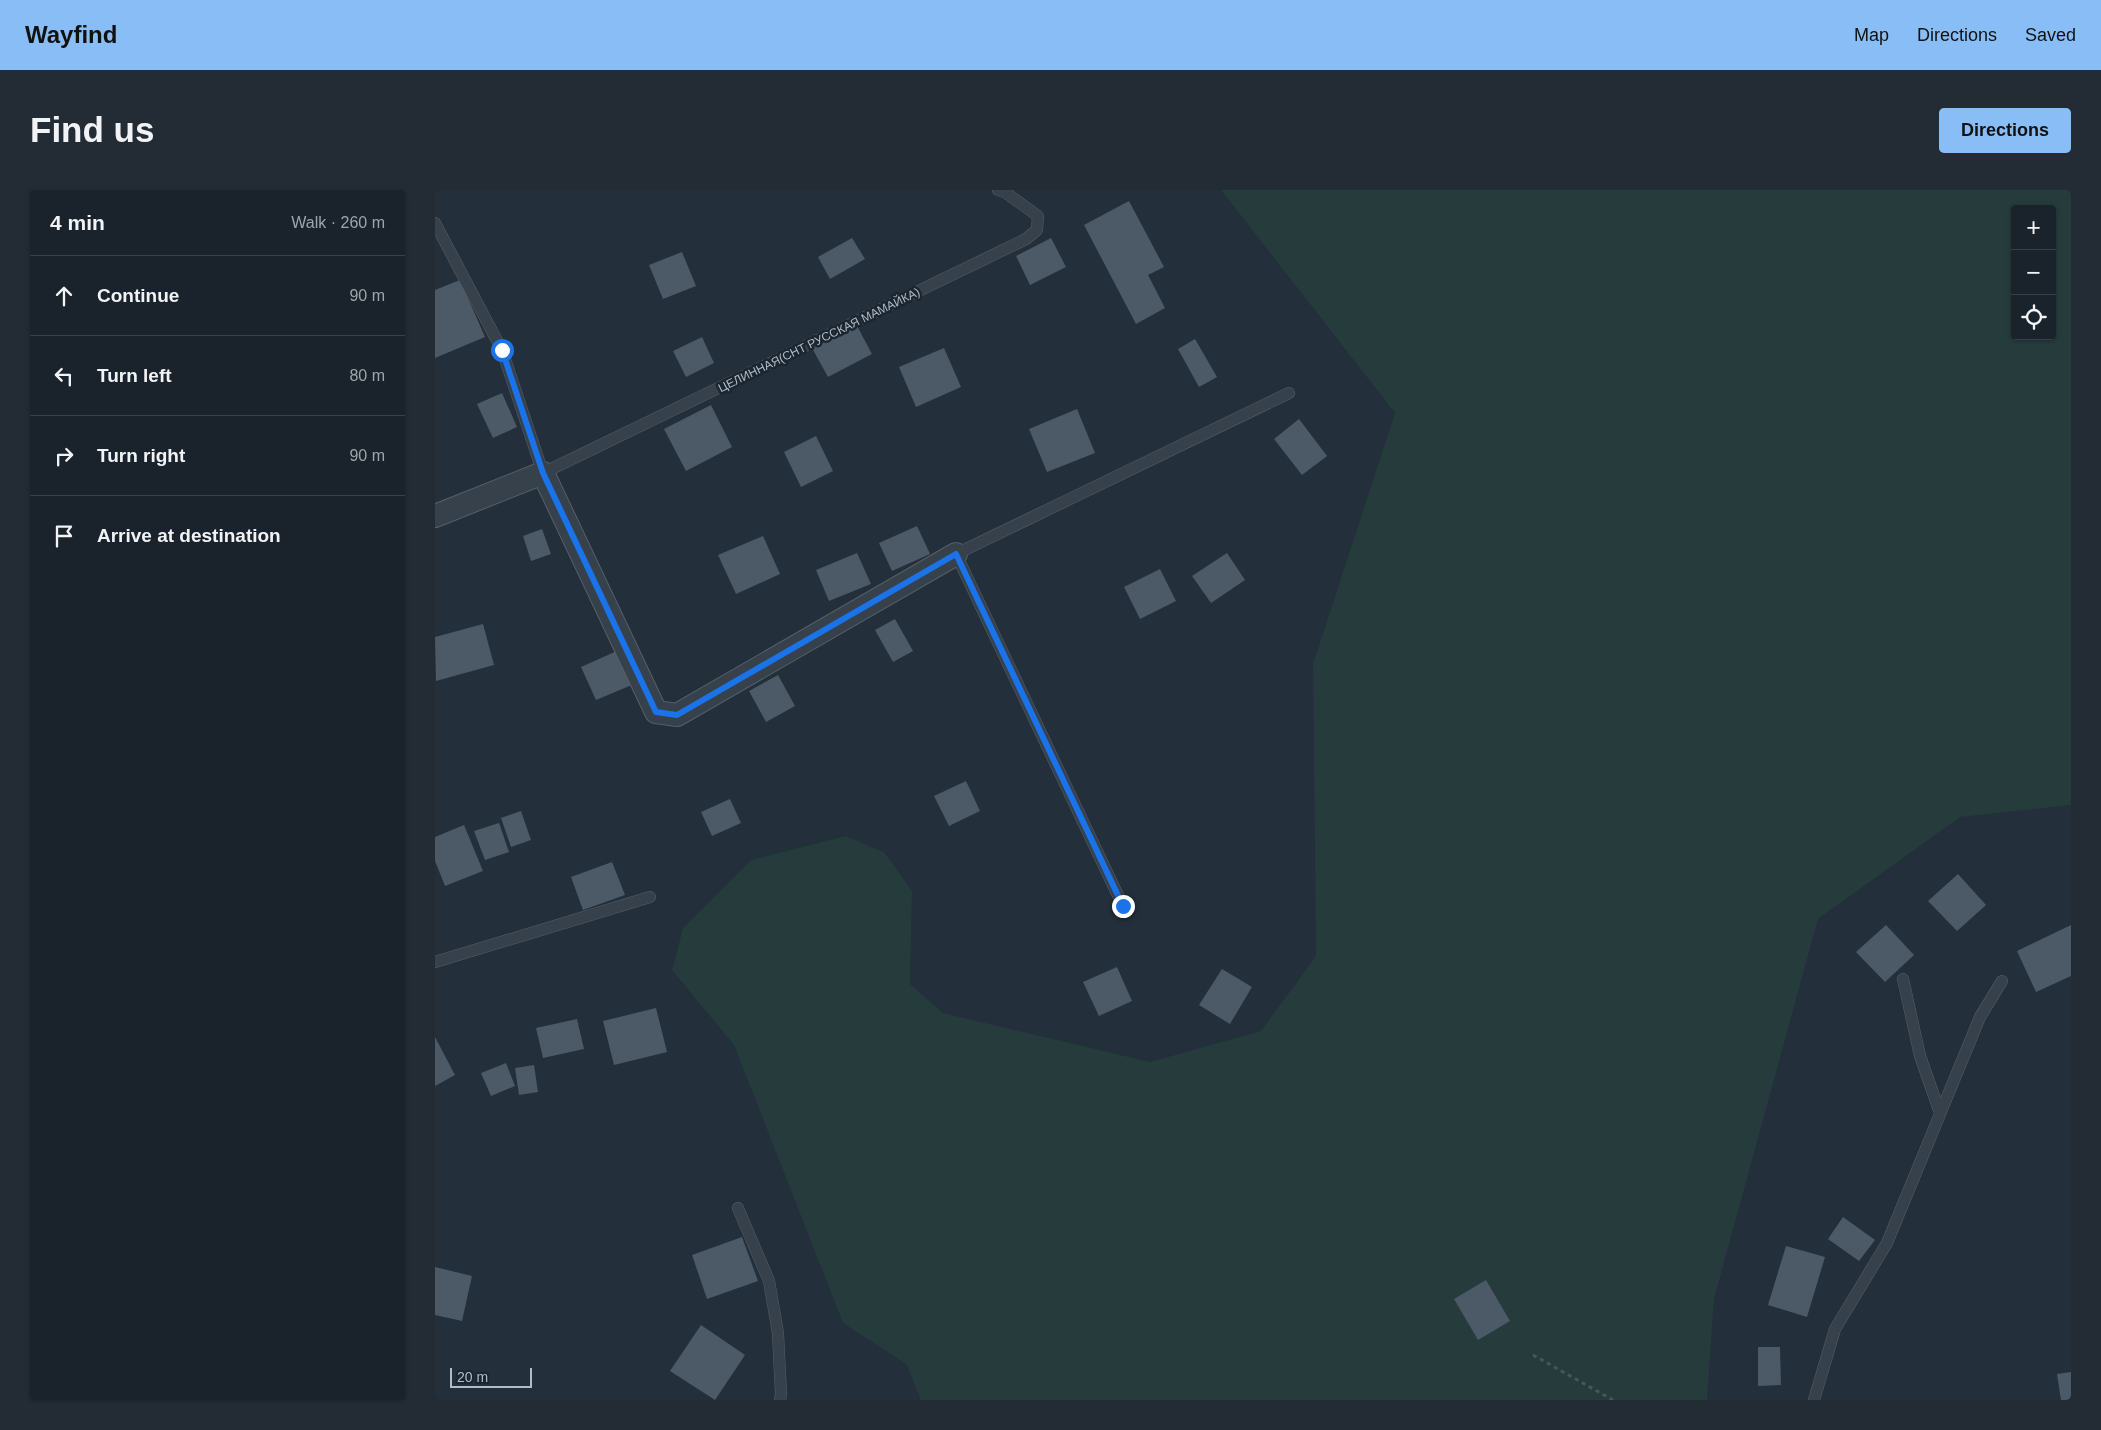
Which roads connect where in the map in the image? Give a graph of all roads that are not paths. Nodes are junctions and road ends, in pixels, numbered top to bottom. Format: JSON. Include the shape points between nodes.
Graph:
{"nodes":[{"id":1,"x":998,"y":190,"type":"edge"},
{"id":2,"x":435,"y":223,"type":"edge"},
{"id":3,"x":1289,"y":394,"type":"dead end"},
{"id":4,"x":543,"y":473,"type":"junction"},
{"id":5,"x":435,"y":516,"type":"edge"},
{"id":6,"x":956,"y":554,"type":"junction"},
{"id":7,"x":650,"y":897,"type":"dead end"},
{"id":8,"x":1123,"y":906,"type":"dead end"},
{"id":9,"x":435,"y":962,"type":"edge"},
{"id":10,"x":1903,"y":980,"type":"dead end"},
{"id":11,"x":2002,"y":981,"type":"dead end"},
{"id":12,"x":1940,"y":1113,"type":"junction"},
{"id":13,"x":739,"y":1208,"type":"dead end"},
{"id":14,"x":780,"y":1400,"type":"edge"},
{"id":15,"x":1814,"y":1400,"type":"edge"}],
"edges":[{"from":1,"to":4,"type":"lane","name":"ЦЕЛИННАЯ(СНТ РУССКАЯ МАМАЙКА)","via":[[1038,216],[1037,230],[1026,239]]},
{"from":2,"to":4,"type":"lane","via":[[502,350]]},
{"from":3,"to":6,"type":"lane"},
{"from":4,"to":5,"type":"street","name":"ЦЕЛИННАЯ(СНТ РУССКАЯ МАМАЙКА)"},
{"from":4,"to":6,"type":"street","via":[[656,712],[677,715]]},
{"from":6,"to":8,"type":"lane"},
{"from":7,"to":9,"type":"lane"},
{"from":10,"to":12,"type":"lane","via":[[1920,1056]]},
{"from":11,"to":12,"type":"lane","via":[[1980,1017]]},
{"from":12,"to":15,"type":"lane","via":[[1887,1243],[1835,1329]]},
{"from":13,"to":14,"type":"lane","via":[[769,1281],[778,1333]]}]}
